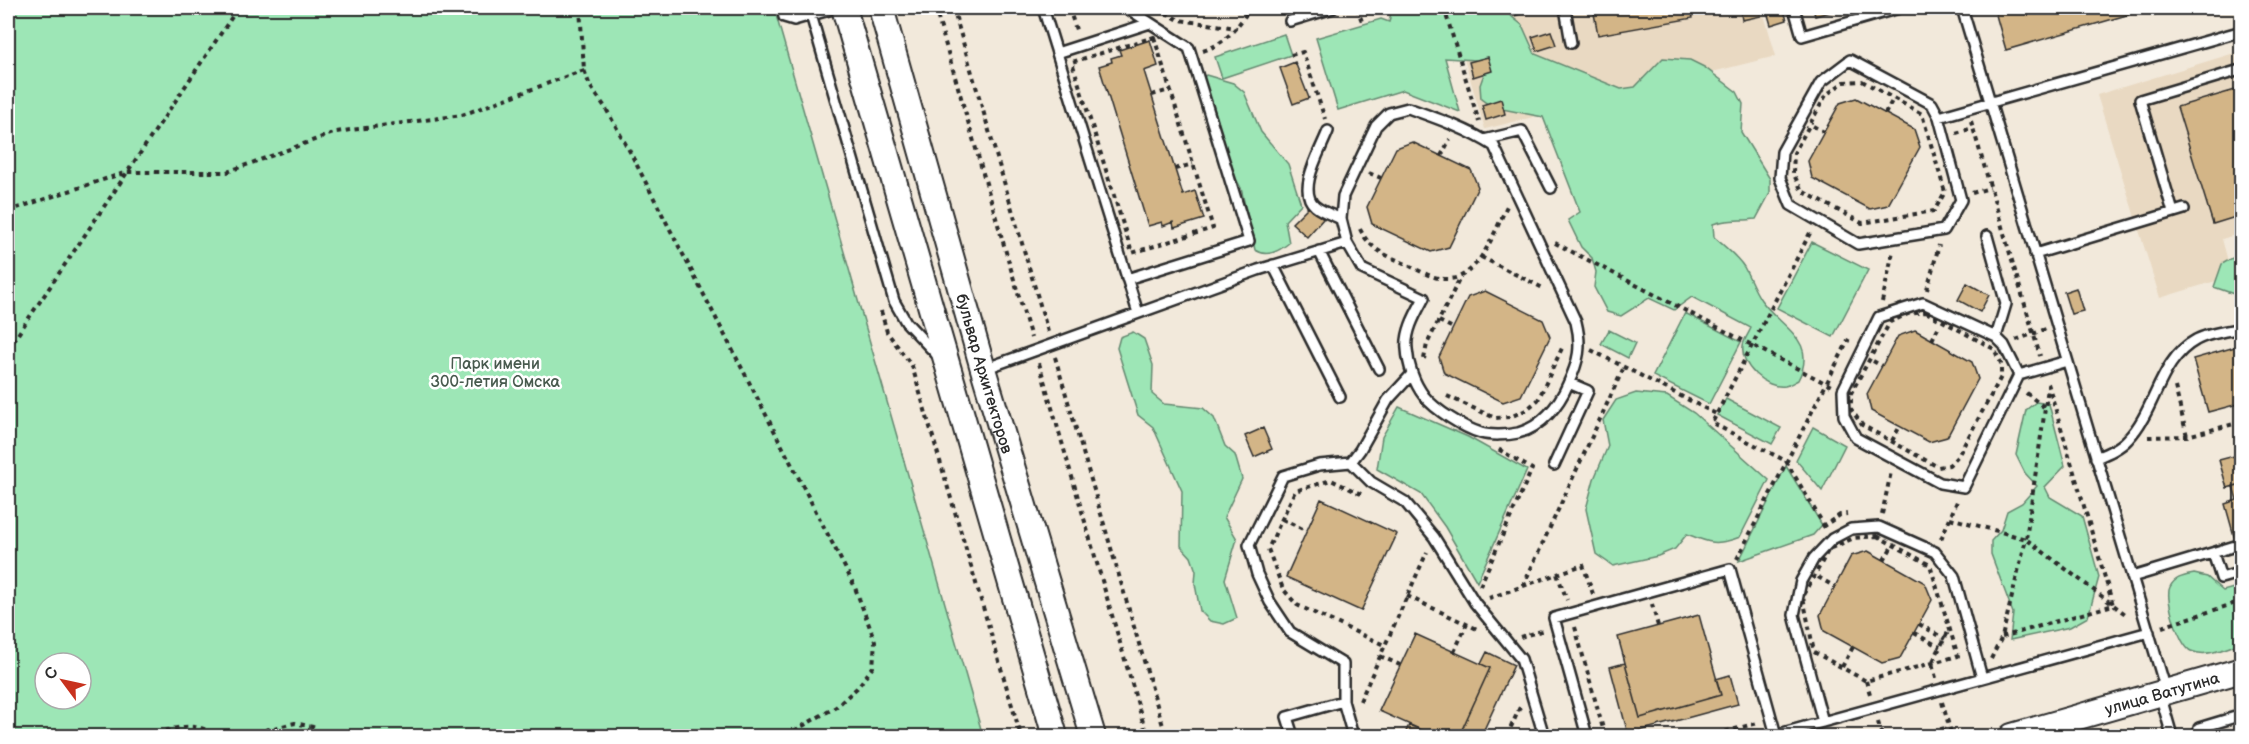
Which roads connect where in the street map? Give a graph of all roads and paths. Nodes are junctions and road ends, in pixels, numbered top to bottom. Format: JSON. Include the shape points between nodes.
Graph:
{"nodes":[{"id":1,"x":238,"y":8,"type":"edge"},
{"id":2,"x":580,"y":8,"type":"edge"},
{"id":3,"x":782,"y":8,"type":"edge"},
{"id":4,"x":836,"y":8,"type":"edge"},
{"id":5,"x":844,"y":8,"type":"edge"},
{"id":6,"x":881,"y":8,"type":"edge"},
{"id":7,"x":935,"y":8,"type":"edge"},
{"id":8,"x":953,"y":8,"type":"edge"},
{"id":9,"x":1043,"y":8,"type":"edge"},
{"id":10,"x":1127,"y":8,"type":"edge"},
{"id":11,"x":1157,"y":8,"type":"edge"},
{"id":12,"x":1250,"y":8,"type":"edge"},
{"id":13,"x":1333,"y":8,"type":"edge"},
{"id":14,"x":1357,"y":8,"type":"edge"},
{"id":15,"x":1444,"y":8,"type":"edge"},
{"id":16,"x":1565,"y":8,"type":"edge"},
{"id":17,"x":1794,"y":8,"type":"edge"},
{"id":18,"x":1899,"y":8,"type":"edge"},
{"id":19,"x":1962,"y":8,"type":"edge"},
{"id":20,"x":810,"y":11,"type":"edge"},
{"id":21,"x":1290,"y":21,"type":"dead end"},
{"id":22,"x":1150,"y":23,"type":"junction"},
{"id":23,"x":1363,"y":24,"type":"dead end"},
{"id":24,"x":1237,"y":28,"type":"junction"},
{"id":25,"x":2241,"y":31,"type":"edge"},
{"id":26,"x":1571,"y":43,"type":"dead end"},
{"id":27,"x":1057,"y":53,"type":"junction"},
{"id":28,"x":1291,"y":55,"type":"dead end"},
{"id":29,"x":1191,"y":56,"type":"junction"},
{"id":30,"x":584,"y":70,"type":"junction"},
{"id":31,"x":2240,"y":70,"type":"dead end"},
{"id":32,"x":1170,"y":90,"type":"junction"},
{"id":33,"x":1152,"y":95,"type":"dead end"},
{"id":34,"x":1893,"y":98,"type":"dead end"},
{"id":35,"x":1990,"y":103,"type":"junction"},
{"id":36,"x":1968,"y":109,"type":"junction"},
{"id":37,"x":1885,"y":114,"type":"dead end"},
{"id":38,"x":1939,"y":117,"type":"junction"},
{"id":39,"x":1817,"y":128,"type":"dead end"},
{"id":40,"x":1328,"y":131,"type":"joint"},
{"id":41,"x":1824,"y":132,"type":"dead end"},
{"id":42,"x":1442,"y":134,"type":"dead end"},
{"id":43,"x":1450,"y":138,"type":"junction"},
{"id":44,"x":1484,"y":140,"type":"junction"},
{"id":45,"x":1459,"y":143,"type":"dead end"},
{"id":46,"x":1441,"y":156,"type":"dead end"},
{"id":47,"x":1193,"y":164,"type":"junction"},
{"id":48,"x":1175,"y":170,"type":"dead end"},
{"id":49,"x":128,"y":172,"type":"junction"},
{"id":50,"x":1369,"y":172,"type":"dead end"},
{"id":51,"x":1381,"y":178,"type":"dead end"},
{"id":52,"x":1551,"y":188,"type":"dead end"},
{"id":53,"x":1514,"y":191,"type":"junction"},
{"id":54,"x":1802,"y":191,"type":"dead end"},
{"id":55,"x":1945,"y":192,"type":"dead end"},
{"id":56,"x":1502,"y":198,"type":"dead end"},
{"id":57,"x":1507,"y":207,"type":"junction"},
{"id":58,"x":2184,"y":208,"type":"dead end"},
{"id":59,"x":8,"y":211,"type":"edge"},
{"id":60,"x":2173,"y":212,"type":"junction"},
{"id":61,"x":1901,"y":216,"type":"junction"},
{"id":62,"x":1341,"y":219,"type":"junction"},
{"id":63,"x":1817,"y":219,"type":"junction"},
{"id":64,"x":1357,"y":221,"type":"dead end"},
{"id":65,"x":1944,"y":230,"type":"junction"},
{"id":66,"x":1534,"y":233,"type":"junction"},
{"id":67,"x":1987,"y":236,"type":"dead end"},
{"id":68,"x":1896,"y":238,"type":"junction"},
{"id":69,"x":1347,"y":243,"type":"junction"},
{"id":70,"x":1318,"y":250,"type":"junction"},
{"id":71,"x":2035,"y":254,"type":"junction"},
{"id":72,"x":1482,"y":257,"type":"junction"},
{"id":73,"x":1273,"y":266,"type":"junction"},
{"id":74,"x":1460,"y":278,"type":"junction"},
{"id":75,"x":1127,"y":279,"type":"junction"},
{"id":76,"x":1545,"y":288,"type":"junction"},
{"id":77,"x":1549,"y":297,"type":"dead end"},
{"id":78,"x":1566,"y":299,"type":"junction"},
{"id":79,"x":1923,"y":303,"type":"junction"},
{"id":80,"x":1138,"y":313,"type":"junction"},
{"id":81,"x":1879,"y":317,"type":"junction"},
{"id":82,"x":1439,"y":321,"type":"junction"},
{"id":83,"x":2057,"y":325,"type":"junction"},
{"id":84,"x":1453,"y":328,"type":"dead end"},
{"id":85,"x":2241,"y":328,"type":"edge"},
{"id":86,"x":1854,"y":330,"type":"dead end"},
{"id":87,"x":887,"y":332,"type":"dead end"},
{"id":88,"x":1936,"y":333,"type":"dead end"},
{"id":89,"x":2033,"y":334,"type":"junction"},
{"id":90,"x":1996,"y":337,"type":"junction"},
{"id":91,"x":1932,"y":340,"type":"dead end"},
{"id":92,"x":1565,"y":342,"type":"dead end"},
{"id":93,"x":1052,"y":344,"type":"junction"},
{"id":94,"x":1581,"y":345,"type":"junction"},
{"id":95,"x":1752,"y":345,"type":"junction"},
{"id":96,"x":2004,"y":345,"type":"junction"},
{"id":97,"x":8,"y":349,"type":"edge"},
{"id":98,"x":1994,"y":349,"type":"dead end"},
{"id":99,"x":1035,"y":350,"type":"junction"},
{"id":100,"x":1424,"y":360,"type":"dead end"},
{"id":101,"x":2067,"y":361,"type":"junction"},
{"id":102,"x":1876,"y":362,"type":"dead end"},
{"id":103,"x":2169,"y":365,"type":"junction"},
{"id":104,"x":948,"y":366,"type":"junction"},
{"id":105,"x":1882,"y":366,"type":"dead end"},
{"id":106,"x":1624,"y":367,"type":"junction"},
{"id":107,"x":2044,"y":368,"type":"junction"},
{"id":108,"x":983,"y":369,"type":"junction"},
{"id":109,"x":1379,"y":369,"type":"dead end"},
{"id":110,"x":1412,"y":374,"type":"junction"},
{"id":111,"x":2019,"y":375,"type":"junction"},
{"id":112,"x":1569,"y":382,"type":"junction"},
{"id":113,"x":1826,"y":383,"type":"junction"},
{"id":114,"x":2015,"y":384,"type":"junction"},
{"id":115,"x":1834,"y":387,"type":"dead end"},
{"id":116,"x":1437,"y":391,"type":"dead end"},
{"id":117,"x":1851,"y":393,"type":"dead end"},
{"id":118,"x":1340,"y":397,"type":"dead end"},
{"id":119,"x":2044,"y":406,"type":"junction"},
{"id":120,"x":1716,"y":414,"type":"junction"},
{"id":121,"x":2241,"y":422,"type":"edge"},
{"id":122,"x":1900,"y":426,"type":"dead end"},
{"id":123,"x":2187,"y":436,"type":"junction"},
{"id":124,"x":2129,"y":438,"type":"junction"},
{"id":125,"x":1891,"y":442,"type":"junction"},
{"id":126,"x":2096,"y":458,"type":"junction"},
{"id":127,"x":1894,"y":459,"type":"junction"},
{"id":128,"x":1786,"y":461,"type":"junction"},
{"id":129,"x":1351,"y":462,"type":"junction"},
{"id":130,"x":1554,"y":465,"type":"dead end"},
{"id":131,"x":1532,"y":469,"type":"dead end"},
{"id":132,"x":1331,"y":480,"type":"dead end"},
{"id":133,"x":1964,"y":487,"type":"junction"},
{"id":134,"x":1950,"y":518,"type":"junction"},
{"id":135,"x":1282,"y":519,"type":"junction"},
{"id":136,"x":1307,"y":531,"type":"dead end"},
{"id":137,"x":1878,"y":531,"type":"junction"},
{"id":138,"x":1434,"y":537,"type":"junction"},
{"id":139,"x":2026,"y":539,"type":"junction"},
{"id":140,"x":1834,"y":542,"type":"junction"},
{"id":141,"x":2241,"y":544,"type":"edge"},
{"id":142,"x":1935,"y":552,"type":"junction"},
{"id":143,"x":2213,"y":553,"type":"junction"},
{"id":144,"x":1734,"y":565,"type":"dead end"},
{"id":145,"x":1930,"y":565,"type":"junction"},
{"id":146,"x":2241,"y":572,"type":"edge"},
{"id":147,"x":2132,"y":577,"type":"junction"},
{"id":148,"x":1825,"y":581,"type":"dead end"},
{"id":149,"x":1523,"y":586,"type":"junction"},
{"id":150,"x":1835,"y":586,"type":"dead end"},
{"id":151,"x":1478,"y":589,"type":"dead end"},
{"id":152,"x":1407,"y":597,"type":"junction"},
{"id":153,"x":2241,"y":601,"type":"edge"},
{"id":154,"x":2110,"y":602,"type":"dead end"},
{"id":155,"x":1474,"y":603,"type":"junction"},
{"id":156,"x":1641,"y":603,"type":"dead end"},
{"id":157,"x":1598,"y":606,"type":"junction"},
{"id":158,"x":1467,"y":624,"type":"junction"},
{"id":159,"x":1918,"y":624,"type":"dead end"},
{"id":160,"x":1658,"y":626,"type":"dead end"},
{"id":161,"x":1557,"y":627,"type":"junction"},
{"id":162,"x":1950,"y":630,"type":"junction"},
{"id":163,"x":2149,"y":632,"type":"junction"},
{"id":164,"x":1914,"y":633,"type":"dead end"},
{"id":165,"x":1945,"y":639,"type":"junction"},
{"id":166,"x":1504,"y":641,"type":"junction"},
{"id":167,"x":1384,"y":645,"type":"junction"},
{"id":168,"x":1853,"y":647,"type":"dead end"},
{"id":169,"x":1940,"y":647,"type":"junction"},
{"id":170,"x":1454,"y":652,"type":"dead end"},
{"id":171,"x":1380,"y":656,"type":"junction"},
{"id":172,"x":1932,"y":663,"type":"junction"},
{"id":173,"x":1400,"y":665,"type":"dead end"},
{"id":174,"x":1842,"y":667,"type":"junction"},
{"id":175,"x":2241,"y":670,"type":"edge"},
{"id":176,"x":1982,"y":678,"type":"junction"},
{"id":177,"x":1530,"y":687,"type":"junction"},
{"id":178,"x":2163,"y":693,"type":"junction"},
{"id":179,"x":1360,"y":700,"type":"dead end"},
{"id":180,"x":1343,"y":701,"type":"junction"},
{"id":181,"x":1756,"y":712,"type":"dead end"},
{"id":182,"x":2241,"y":715,"type":"edge"},
{"id":183,"x":1823,"y":722,"type":"junction"},
{"id":184,"x":1759,"y":723,"type":"dead end"},
{"id":185,"x":1949,"y":727,"type":"dead end"},
{"id":186,"x":148,"y":736,"type":"edge"},
{"id":187,"x":216,"y":736,"type":"edge"},
{"id":188,"x":240,"y":736,"type":"edge"},
{"id":189,"x":324,"y":736,"type":"edge"},
{"id":190,"x":785,"y":736,"type":"edge"},
{"id":191,"x":1021,"y":736,"type":"edge"},
{"id":192,"x":1055,"y":736,"type":"edge"},
{"id":193,"x":1093,"y":736,"type":"edge"},
{"id":194,"x":1148,"y":736,"type":"edge"},
{"id":195,"x":1166,"y":736,"type":"edge"},
{"id":196,"x":1293,"y":736,"type":"edge"},
{"id":197,"x":1353,"y":736,"type":"edge"},
{"id":198,"x":1507,"y":736,"type":"edge"},
{"id":199,"x":1544,"y":736,"type":"edge"},
{"id":200,"x":1587,"y":736,"type":"edge"},
{"id":201,"x":1605,"y":736,"type":"edge"},
{"id":202,"x":1619,"y":736,"type":"edge"},
{"id":203,"x":1629,"y":736,"type":"edge"},
{"id":204,"x":1774,"y":736,"type":"edge"},
{"id":205,"x":1914,"y":736,"type":"edge"},
{"id":206,"x":2012,"y":736,"type":"edge"},
{"id":207,"x":2172,"y":736,"type":"edge"},
{"id":208,"x":2201,"y":736,"type":"edge"}],
"edges":[{"from":1,"to":49,"type":"path"},
{"from":2,"to":30,"type":"path"},
{"from":3,"to":20,"type":"lane","via":[[789,20]]},
{"from":4,"to":20,"type":"lane"},
{"from":5,"to":104,"type":"main road","name":"бульвар Архитекторов"},
{"from":6,"to":108,"type":"main road","name":"бульвар Архитекторов"},
{"from":7,"to":99,"type":"path"},
{"from":8,"to":93,"type":"path"},
{"from":9,"to":27,"type":"lane"},
{"from":10,"to":22,"type":"lane"},
{"from":11,"to":24,"type":"path","via":[[1179,20]]},
{"from":12,"to":24,"type":"path"},
{"from":13,"to":21,"type":"lane"},
{"from":14,"to":23,"type":"path"},
{"from":15,"to":44,"type":"path"},
{"from":16,"to":26,"type":"lane"},
{"from":17,"to":18,"type":"lane","via":[[1802,36]]},
{"from":19,"to":35,"type":"lane"},
{"from":20,"to":104,"type":"lane","via":[[894,300],[917,336]]},
{"from":22,"to":27,"type":"lane"},
{"from":22,"to":29,"type":"lane","via":[[1189,48]]},
{"from":24,"to":29,"type":"path","via":[[1214,48]]},
{"from":25,"to":35,"type":"lane"},
{"from":27,"to":75,"type":"lane"},
{"from":28,"to":40,"type":"path","via":[[1304,52]]},
{"from":29,"to":75,"type":"lane","via":[[1249,241]]},
{"from":30,"to":49,"type":"path","via":[[462,115],[336,132],[227,172]]},
{"from":30,"to":190,"type":"path","via":[[854,585],[875,641],[873,667],[857,688],[836,707]]},
{"from":31,"to":60,"type":"lane","via":[[2140,100]]},
{"from":32,"to":33,"type":"path"},
{"from":32,"to":47,"type":"path"},
{"from":32,"to":47,"type":"path","via":[[1154,37],[1072,62],[1132,253],[1213,228]]},
{"from":34,"to":37,"type":"path"},
{"from":35,"to":36,"type":"lane"},
{"from":35,"to":71,"type":"lane"},
{"from":36,"to":38,"type":"lane"},
{"from":36,"to":89,"type":"path"},
{"from":38,"to":63,"type":"lane","via":[[1932,104],[1850,60],[1821,82],[1782,152],[1780,178],[1791,205]]},
{"from":38,"to":65,"type":"lane","via":[[1961,200]]},
{"from":39,"to":41,"type":"path"},
{"from":40,"to":62,"type":"lane","via":[[1308,178],[1308,194],[1315,206]]},
{"from":42,"to":43,"type":"path"},
{"from":43,"to":45,"type":"path"},
{"from":43,"to":46,"type":"path"},
{"from":44,"to":52,"type":"lane","via":[[1522,131]]},
{"from":44,"to":53,"type":"lane","via":[[1494,146]]},
{"from":44,"to":62,"type":"lane","via":[[1408,108],[1389,113],[1376,126],[1343,196]]},
{"from":47,"to":48,"type":"path"},
{"from":49,"to":59,"type":"path"},
{"from":49,"to":97,"type":"path"},
{"from":50,"to":51,"type":"path"},
{"from":53,"to":57,"type":"path"},
{"from":53,"to":66,"type":"lane"},
{"from":54,"to":61,"type":"path","via":[[1862,223]]},
{"from":55,"to":61,"type":"path","via":[[1934,211]]},
{"from":56,"to":57,"type":"path"},
{"from":57,"to":72,"type":"path"},
{"from":58,"to":60,"type":"lane"},
{"from":60,"to":71,"type":"lane"},
{"from":61,"to":68,"type":"path"},
{"from":62,"to":69,"type":"lane"},
{"from":63,"to":68,"type":"lane","via":[[1858,244]]},
{"from":63,"to":95,"type":"path"},
{"from":64,"to":74,"type":"path","via":[[1374,250],[1435,278]]},
{"from":65,"to":68,"type":"lane"},
{"from":65,"to":79,"type":"path"},
{"from":66,"to":78,"type":"lane"},
{"from":66,"to":95,"type":"path"},
{"from":67,"to":90,"type":"lane","via":[[2006,304]]},
{"from":68,"to":81,"type":"path"},
{"from":69,"to":70,"type":"lane"},
{"from":69,"to":110,"type":"lane","via":[[1362,269],[1424,298],[1412,320],[1406,348]]},
{"from":70,"to":73,"type":"lane"},
{"from":70,"to":109,"type":"lane"},
{"from":71,"to":83,"type":"lane"},
{"from":72,"to":74,"type":"path"},
{"from":72,"to":76,"type":"path"},
{"from":73,"to":80,"type":"lane"},
{"from":73,"to":118,"type":"lane"},
{"from":74,"to":82,"type":"path"},
{"from":75,"to":80,"type":"lane"},
{"from":76,"to":77,"type":"path"},
{"from":76,"to":78,"type":"path"},
{"from":78,"to":94,"type":"lane"},
{"from":79,"to":81,"type":"lane"},
{"from":79,"to":90,"type":"lane"},
{"from":80,"to":93,"type":"lane"},
{"from":81,"to":127,"type":"lane","via":[[1843,390],[1844,416],[1856,438]]},
{"from":82,"to":84,"type":"path"},
{"from":82,"to":100,"type":"path"},
{"from":83,"to":89,"type":"path"},
{"from":83,"to":101,"type":"lane"},
{"from":85,"to":103,"type":"lane","via":[[2197,339]]},
{"from":86,"to":113,"type":"path"},
{"from":87,"to":191,"type":"path","via":[[912,366]]},
{"from":88,"to":91,"type":"path"},
{"from":89,"to":96,"type":"path"},
{"from":89,"to":107,"type":"path"},
{"from":90,"to":96,"type":"lane"},
{"from":92,"to":116,"type":"path","via":[[1538,400],[1510,417],[1495,418]]},
{"from":93,"to":99,"type":"lane"},
{"from":93,"to":195,"type":"path"},
{"from":94,"to":106,"type":"path"},
{"from":94,"to":112,"type":"lane"},
{"from":95,"to":113,"type":"path"},
{"from":95,"to":120,"type":"path"},
{"from":96,"to":111,"type":"lane"},
{"from":98,"to":125,"type":"path","via":[[2001,363],[2001,377],[1958,456],[1949,465],[1938,467]]},
{"from":99,"to":108,"type":"lane"},
{"from":99,"to":194,"type":"path"},
{"from":101,"to":107,"type":"lane"},
{"from":101,"to":126,"type":"lane"},
{"from":102,"to":105,"type":"path"},
{"from":103,"to":123,"type":"path"},
{"from":103,"to":124,"type":"lane"},
{"from":104,"to":192,"type":"main road","name":"бульвар Архитекторов"},
{"from":106,"to":120,"type":"path"},
{"from":106,"to":149,"type":"path"},
{"from":107,"to":111,"type":"lane"},
{"from":108,"to":193,"type":"main road","name":"бульвар Архитекторов"},
{"from":110,"to":112,"type":"lane","via":[[1424,396],[1443,413],[1481,433],[1498,434],[1518,433],[1538,424],[1561,400]]},
{"from":110,"to":129,"type":"lane","via":[[1388,400]]},
{"from":111,"to":114,"type":"lane"},
{"from":112,"to":130,"type":"lane","via":[[1588,391]]},
{"from":113,"to":115,"type":"path"},
{"from":113,"to":128,"type":"path"},
{"from":114,"to":119,"type":"path"},
{"from":114,"to":133,"type":"lane"},
{"from":117,"to":125,"type":"path","via":[[1851,409],[1862,426]]},
{"from":119,"to":139,"type":"path"},
{"from":119,"to":139,"type":"path","via":[[2049,385],[2113,605],[2002,637]]},
{"from":120,"to":128,"type":"path","via":[[1712,423]]},
{"from":121,"to":123,"type":"path"},
{"from":122,"to":125,"type":"path"},
{"from":123,"to":124,"type":"path"},
{"from":124,"to":126,"type":"lane"},
{"from":126,"to":147,"type":"lane"},
{"from":127,"to":133,"type":"lane","via":[[1940,483]]},
{"from":127,"to":137,"type":"path"},
{"from":128,"to":140,"type":"path"},
{"from":128,"to":144,"type":"path"},
{"from":129,"to":138,"type":"lane","via":[[1371,482],[1405,502]]},
{"from":129,"to":180,"type":"lane","via":[[1319,465],[1283,476],[1250,545],[1257,574],[1290,632],[1343,664]]},
{"from":131,"to":151,"type":"path"},
{"from":132,"to":135,"type":"path","via":[[1294,491]]},
{"from":133,"to":134,"type":"path"},
{"from":134,"to":139,"type":"path"},
{"from":134,"to":142,"type":"path"},
{"from":135,"to":136,"type":"path"},
{"from":135,"to":167,"type":"path","via":[[1268,549],[1283,589],[1297,605]]},
{"from":137,"to":140,"type":"path"},
{"from":137,"to":140,"type":"lane","via":[[1851,530]]},
{"from":137,"to":142,"type":"lane"},
{"from":137,"to":145,"type":"path"},
{"from":138,"to":152,"type":"path"},
{"from":138,"to":155,"type":"lane"},
{"from":139,"to":154,"type":"path"},
{"from":140,"to":174,"type":"path","via":[[1803,597],[1814,652]]},
{"from":140,"to":183,"type":"lane","via":[[1814,558],[1801,581],[1794,615]]},
{"from":141,"to":143,"type":"lane"},
{"from":142,"to":145,"type":"path"},
{"from":142,"to":176,"type":"lane","via":[[1954,576]]},
{"from":143,"to":146,"type":"lane","via":[[2221,578]]},
{"from":143,"to":147,"type":"lane"},
{"from":145,"to":162,"type":"path"},
{"from":147,"to":163,"type":"lane"},
{"from":148,"to":150,"type":"path"},
{"from":149,"to":155,"type":"path"},
{"from":149,"to":157,"type":"path","via":[[1583,565]]},
{"from":152,"to":158,"type":"path"},
{"from":152,"to":167,"type":"path"},
{"from":153,"to":163,"type":"path"},
{"from":155,"to":166,"type":"lane"},
{"from":156,"to":160,"type":"path","via":[[1652,600]]},
{"from":157,"to":161,"type":"lane","via":[[1554,618]]},
{"from":157,"to":204,"type":"lane","via":[[1730,569]]},
{"from":158,"to":166,"type":"path"},
{"from":158,"to":170,"type":"path"},
{"from":159,"to":165,"type":"path"},
{"from":161,"to":166,"type":"path"},
{"from":161,"to":200,"type":"lane"},
{"from":161,"to":201,"type":"path","via":[[1574,622]]},
{"from":162,"to":165,"type":"path"},
{"from":162,"to":172,"type":"path","via":[[1958,656]]},
{"from":163,"to":176,"type":"lane"},
{"from":163,"to":178,"type":"lane"},
{"from":164,"to":169,"type":"path"},
{"from":165,"to":169,"type":"path"},
{"from":166,"to":177,"type":"lane","via":[[1521,659]]},
{"from":167,"to":171,"type":"path"},
{"from":168,"to":174,"type":"path"},
{"from":169,"to":172,"type":"path"},
{"from":171,"to":173,"type":"path"},
{"from":171,"to":179,"type":"path"},
{"from":172,"to":174,"type":"path","via":[[1866,681]]},
{"from":175,"to":178,"type":"main road","name":"улица Ватутина"},
{"from":176,"to":183,"type":"lane"},
{"from":177,"to":198,"type":"path"},
{"from":177,"to":199,"type":"lane"},
{"from":178,"to":206,"type":"main road","name":"улица Ватутина"},
{"from":178,"to":207,"type":"lane"},
{"from":180,"to":196,"type":"lane","via":[[1287,717]]},
{"from":180,"to":197,"type":"lane"},
{"from":181,"to":184,"type":"path"},
{"from":182,"to":208,"type":"lane","via":[[2199,728]]},
{"from":183,"to":204,"type":"lane"},
{"from":185,"to":205,"type":"path"},
{"from":186,"to":187,"type":"path","via":[[182,726],[206,728]]},
{"from":188,"to":189,"type":"path","via":[[295,723],[314,727]]},
{"from":202,"to":203,"type":"path"}]}
